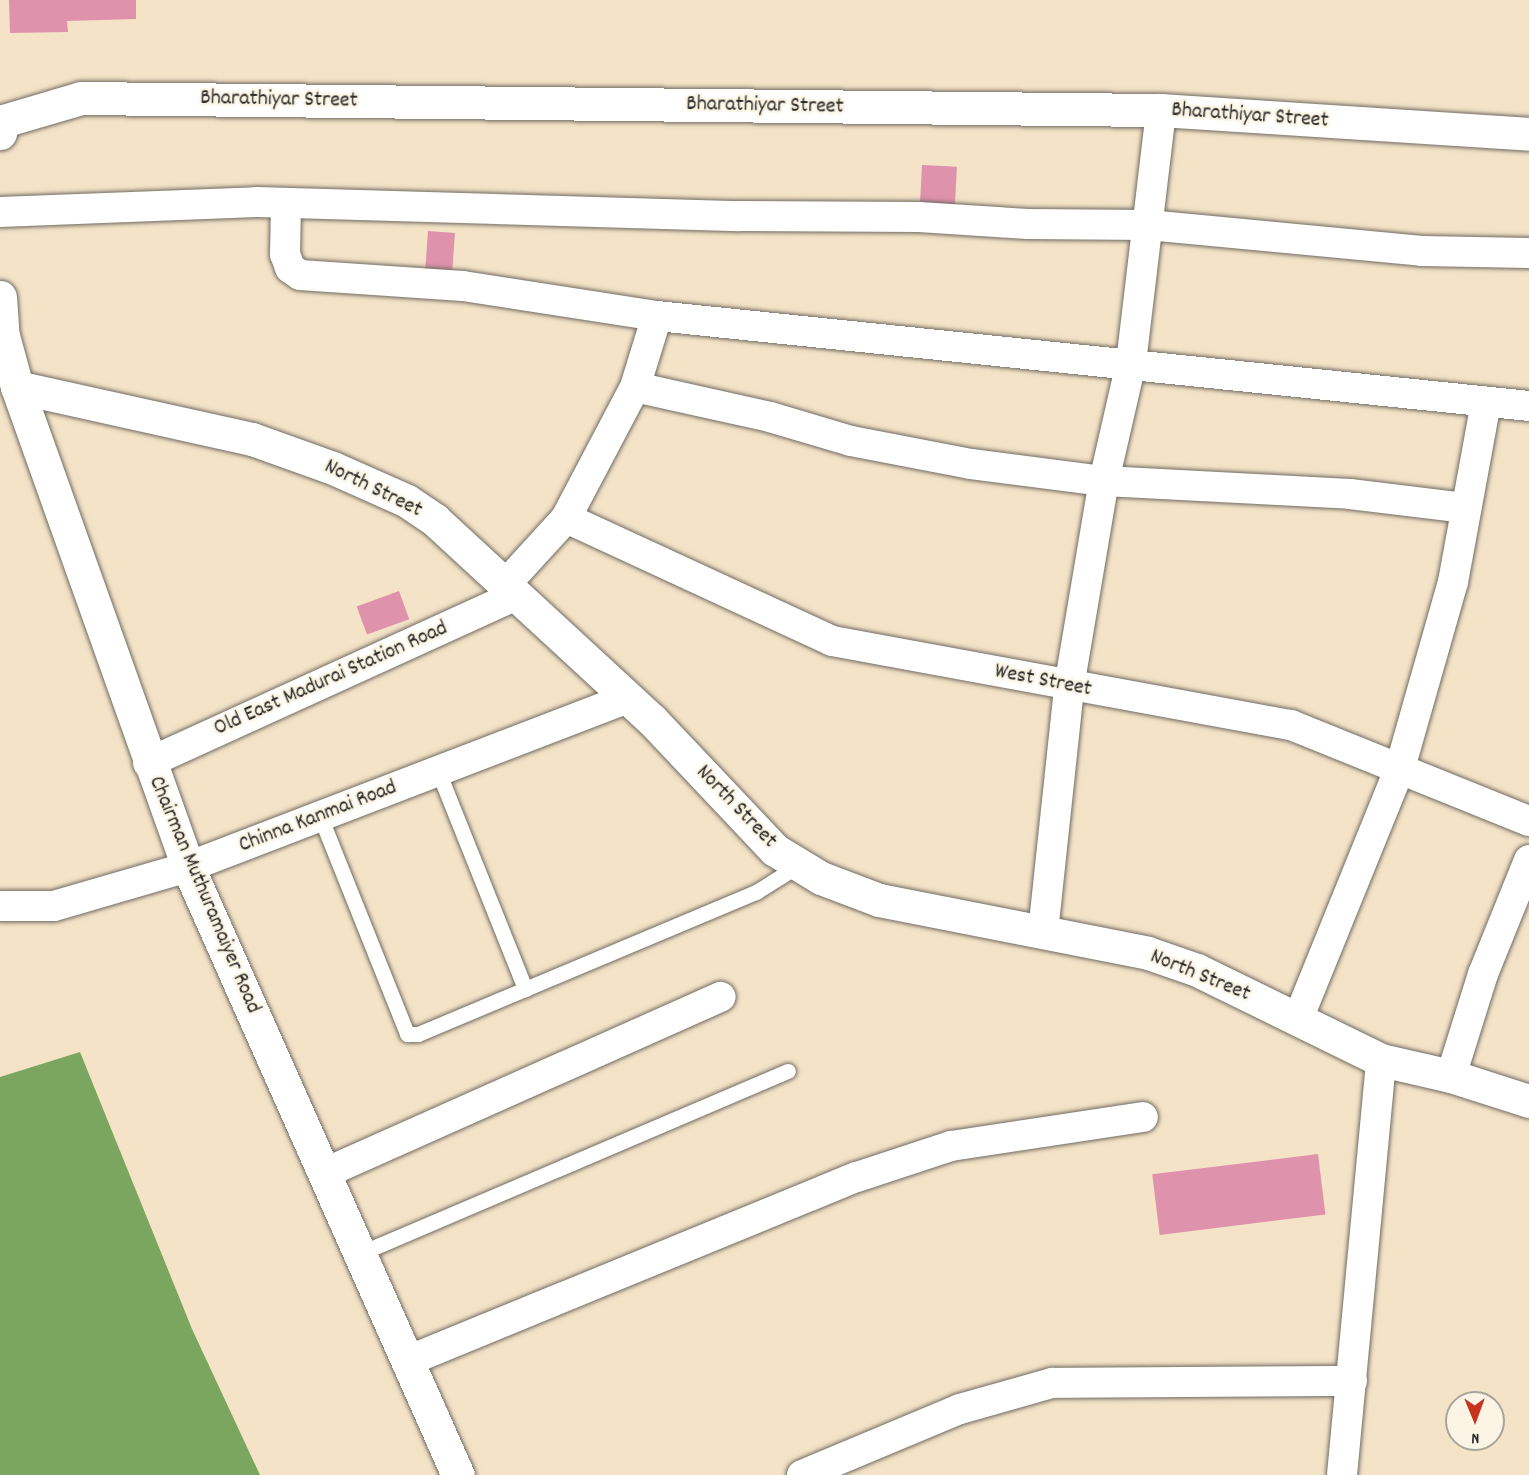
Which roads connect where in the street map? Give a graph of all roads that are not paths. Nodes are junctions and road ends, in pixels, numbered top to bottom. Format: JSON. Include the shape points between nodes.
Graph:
{"nodes":[{"id":1,"x":1161,"y":110,"type":"junction"},
{"id":2,"x":1,"y":127,"type":"edge"},
{"id":3,"x":1529,"y":134,"type":"edge"},
{"id":4,"x":286,"y":203,"type":"junction"},
{"id":5,"x":0,"y":212,"type":"edge"},
{"id":6,"x":1148,"y":225,"type":"junction"},
{"id":7,"x":1529,"y":253,"type":"edge"},
{"id":8,"x":0,"y":297,"type":"edge"},
{"id":9,"x":657,"y":316,"type":"junction"},
{"id":10,"x":1,"y":337,"type":"edge"},
{"id":11,"x":1131,"y":363,"type":"junction"},
{"id":12,"x":17,"y":387,"type":"junction"},
{"id":13,"x":635,"y":387,"type":"junction"},
{"id":14,"x":1486,"y":402,"type":"junction"},
{"id":15,"x":1529,"y":406,"type":"edge"},
{"id":16,"x":1104,"y":481,"type":"junction"},
{"id":17,"x":1466,"y":508,"type":"junction"},
{"id":18,"x":566,"y":518,"type":"junction"},
{"id":19,"x":509,"y":591,"type":"junction"},
{"id":20,"x":1069,"y":687,"type":"junction"},
{"id":21,"x":628,"y":698,"type":"junction"},
{"id":22,"x":148,"y":763,"type":"junction"},
{"id":23,"x":1400,"y":768,"type":"junction"},
{"id":24,"x":438,"y":771,"type":"junction"},
{"id":25,"x":320,"y":816,"type":"junction"},
{"id":26,"x":1529,"y":821,"type":"edge"},
{"id":27,"x":1529,"y":860,"type":"edge"},
{"id":28,"x":799,"y":865,"type":"junction"},
{"id":29,"x":188,"y":867,"type":"junction"},
{"id":30,"x":0,"y":906,"type":"edge"},
{"id":31,"x":1043,"y":932,"type":"junction"},
{"id":32,"x":525,"y":989,"type":"junction"},
{"id":33,"x":721,"y":997,"type":"dead end"},
{"id":34,"x":1298,"y":1019,"type":"junction"},
{"id":35,"x":1381,"y":1060,"type":"junction"},
{"id":36,"x":788,"y":1071,"type":"dead end"},
{"id":37,"x":1451,"y":1076,"type":"junction"},
{"id":38,"x":1529,"y":1101,"type":"edge"},
{"id":39,"x":1143,"y":1118,"type":"dead end"},
{"id":40,"x":325,"y":1173,"type":"junction"},
{"id":41,"x":361,"y":1253,"type":"junction"},
{"id":42,"x":410,"y":1360,"type":"junction"},
{"id":43,"x":1352,"y":1382,"type":"junction"},
{"id":44,"x":458,"y":1475,"type":"edge"},
{"id":45,"x":802,"y":1475,"type":"edge"},
{"id":46,"x":1341,"y":1475,"type":"edge"}],
"edges":[{"from":1,"to":2,"type":"street","name":"Bharathiyar Street","via":[[81,98]]},
{"from":1,"to":3,"type":"street","name":"Bharathiyar Street"},
{"from":1,"to":6,"type":"street"},
{"from":4,"to":5,"type":"street"},
{"from":4,"to":6,"type":"street"},
{"from":4,"to":9,"type":"street","via":[[285,254],[290,268],[300,275],[463,286]]},
{"from":6,"to":7,"type":"street","via":[[1422,251]]},
{"from":6,"to":11,"type":"street"},
{"from":8,"to":10,"type":"street","name":"Chairman Muthuramaiyer Road"},
{"from":9,"to":11,"type":"street"},
{"from":9,"to":13,"type":"street"},
{"from":10,"to":12,"type":"street","name":"Chairman Muthuramaiyer Road"},
{"from":11,"to":14,"type":"street"},
{"from":11,"to":16,"type":"street"},
{"from":12,"to":19,"type":"street","name":"North Street","via":[[252,439],[333,468],[407,501],[435,520]]},
{"from":12,"to":22,"type":"street","name":"Chairman Muthuramaiyer Road"},
{"from":13,"to":16,"type":"street","via":[[770,417],[851,441],[971,464]]},
{"from":13,"to":18,"type":"street"},
{"from":14,"to":15,"type":"street"},
{"from":14,"to":17,"type":"street"},
{"from":16,"to":17,"type":"street","via":[[1350,494]]},
{"from":16,"to":20,"type":"street"},
{"from":17,"to":23,"type":"street","via":[[1453,582]]},
{"from":18,"to":19,"type":"street"},
{"from":18,"to":20,"type":"street","name":"West Street","via":[[832,641]]},
{"from":19,"to":21,"type":"street","name":"North Street"},
{"from":19,"to":22,"type":"street","name":"Old East Madurai Station Road"},
{"from":20,"to":23,"type":"street","name":"West Street","via":[[1291,725]]},
{"from":20,"to":31,"type":"street"},
{"from":21,"to":24,"type":"street","name":"Chinna Kanmai Road"},
{"from":21,"to":28,"type":"street","name":"North Street","via":[[775,850]]},
{"from":22,"to":29,"type":"street","name":"Chairman Muthuramaiyer Road"},
{"from":23,"to":26,"type":"street","name":"West Street"},
{"from":23,"to":34,"type":"street"},
{"from":24,"to":25,"type":"street","name":"Chinna Kanmai Road"},
{"from":24,"to":32,"type":"lane"},
{"from":25,"to":29,"type":"street","name":"Chinna Kanmai Road"},
{"from":25,"to":32,"type":"lane","via":[[407,1034],[417,1034]]},
{"from":27,"to":37,"type":"street","via":[[1483,974]]},
{"from":28,"to":31,"type":"street","name":"North Street","via":[[821,878],[879,900]]},
{"from":28,"to":32,"type":"lane","via":[[756,892]]},
{"from":29,"to":30,"type":"street","name":"Chinna Kanmai Road","via":[[54,906]]},
{"from":29,"to":40,"type":"street","name":"Chairman Muthuramaiyer Road"},
{"from":31,"to":34,"type":"street","name":"North Street","via":[[1148,953],[1197,970]]},
{"from":33,"to":40,"type":"street"},
{"from":34,"to":35,"type":"street","name":"North Street"},
{"from":35,"to":37,"type":"street","name":"North Street"},
{"from":35,"to":43,"type":"street"},
{"from":36,"to":41,"type":"lane"},
{"from":37,"to":38,"type":"street","name":"North Street"},
{"from":39,"to":42,"type":"street","via":[[951,1146],[856,1177]]},
{"from":40,"to":41,"type":"street","name":"Chairman Muthuramaiyer Road"},
{"from":41,"to":42,"type":"street","name":"Chairman Muthuramaiyer Road"},
{"from":42,"to":44,"type":"street","name":"Chairman Muthuramaiyer Road"},
{"from":43,"to":45,"type":"street","via":[[1052,1383],[960,1409]]},
{"from":43,"to":46,"type":"street"}]}
